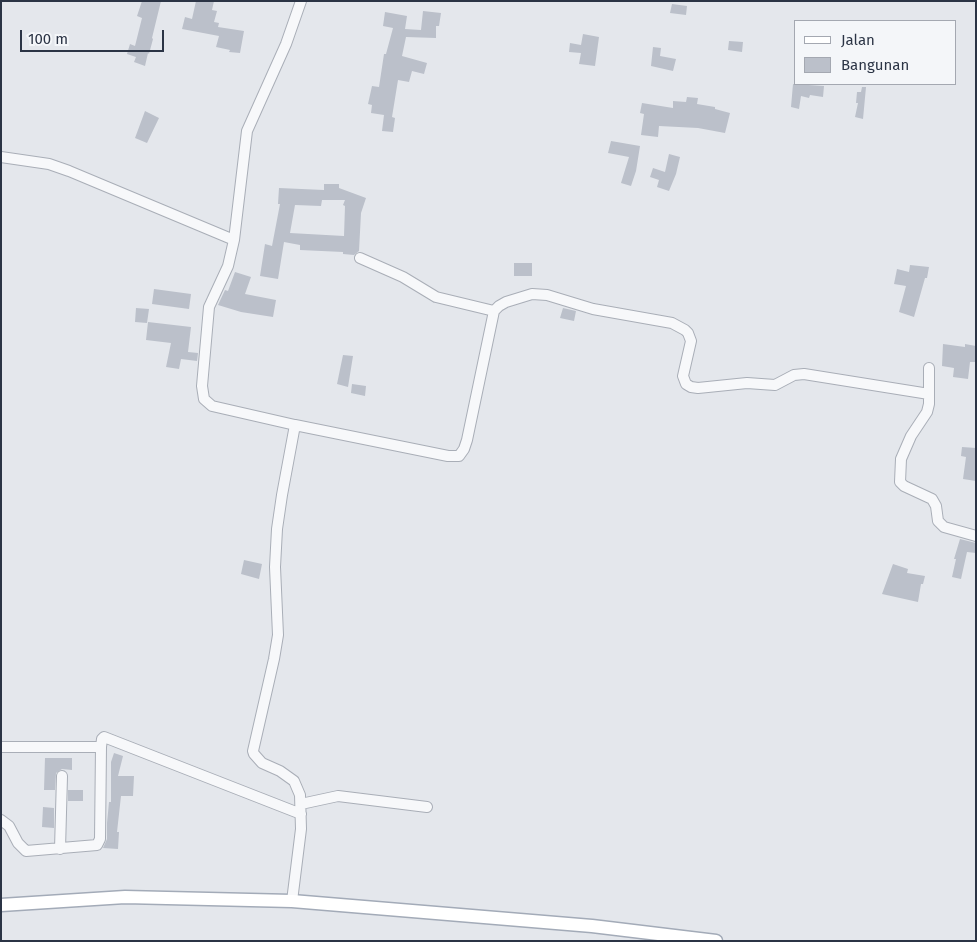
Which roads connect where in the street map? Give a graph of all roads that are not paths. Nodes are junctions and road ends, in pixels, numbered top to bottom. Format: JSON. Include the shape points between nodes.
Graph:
{"nodes":[{"id":1,"x":301,"y":1,"type":"edge"},
{"id":2,"x":1,"y":157,"type":"edge"},
{"id":3,"x":234,"y":240,"type":"junction"},
{"id":4,"x":360,"y":258,"type":"dead end"},
{"id":5,"x":494,"y":311,"type":"junction"},
{"id":6,"x":929,"y":368,"type":"dead end"},
{"id":7,"x":929,"y":394,"type":"junction"},
{"id":8,"x":295,"y":425,"type":"junction"},
{"id":9,"x":976,"y":536,"type":"edge"},
{"id":10,"x":1,"y":747,"type":"edge"},
{"id":11,"x":101,"y":747,"type":"junction"},
{"id":12,"x":62,"y":776,"type":"dead end"},
{"id":13,"x":428,"y":807,"type":"dead end"},
{"id":14,"x":301,"y":809,"type":"junction"},
{"id":15,"x":1,"y":820,"type":"edge"},
{"id":16,"x":60,"y":848,"type":"junction"},
{"id":17,"x":292,"y":901,"type":"junction"},
{"id":18,"x":1,"y":905,"type":"edge"},
{"id":19,"x":716,"y":941,"type":"edge"}],
"edges":[{"from":1,"to":3,"type":"street","via":[[286,44],[247,131]]},
{"from":2,"to":3,"type":"street","via":[[69,170]]},
{"from":3,"to":8,"type":"street","via":[[228,266],[209,307],[202,386],[204,398],[208,404],[221,408]]},
{"from":4,"to":5,"type":"street","via":[[403,277],[436,297]]},
{"from":5,"to":7,"type":"street","via":[[515,299],[539,294],[672,323],[690,337],[683,376],[691,387],[747,383],[775,385],[796,374]]},
{"from":5,"to":8,"type":"street","via":[[467,440],[459,456]]},
{"from":6,"to":7,"type":"street"},
{"from":7,"to":9,"type":"street","via":[[927,412],[901,459],[900,482],[932,498],[938,521],[944,527]]},
{"from":8,"to":14,"type":"street","via":[[278,529],[275,567],[277,640],[253,750],[262,763],[294,781],[300,794]]},
{"from":10,"to":11,"type":"street"},
{"from":11,"to":14,"type":"street","via":[[104,737]]},
{"from":11,"to":16,"type":"street","via":[[99,843],[96,846]]},
{"from":12,"to":16,"type":"street"},
{"from":13,"to":14,"type":"street","via":[[338,796]]},
{"from":14,"to":17,"type":"street"},
{"from":15,"to":16,"type":"street","via":[[9,826],[24,850]]},
{"from":17,"to":18,"type":"main road","via":[[125,897]]},
{"from":17,"to":19,"type":"main road","via":[[592,926]]}]}
